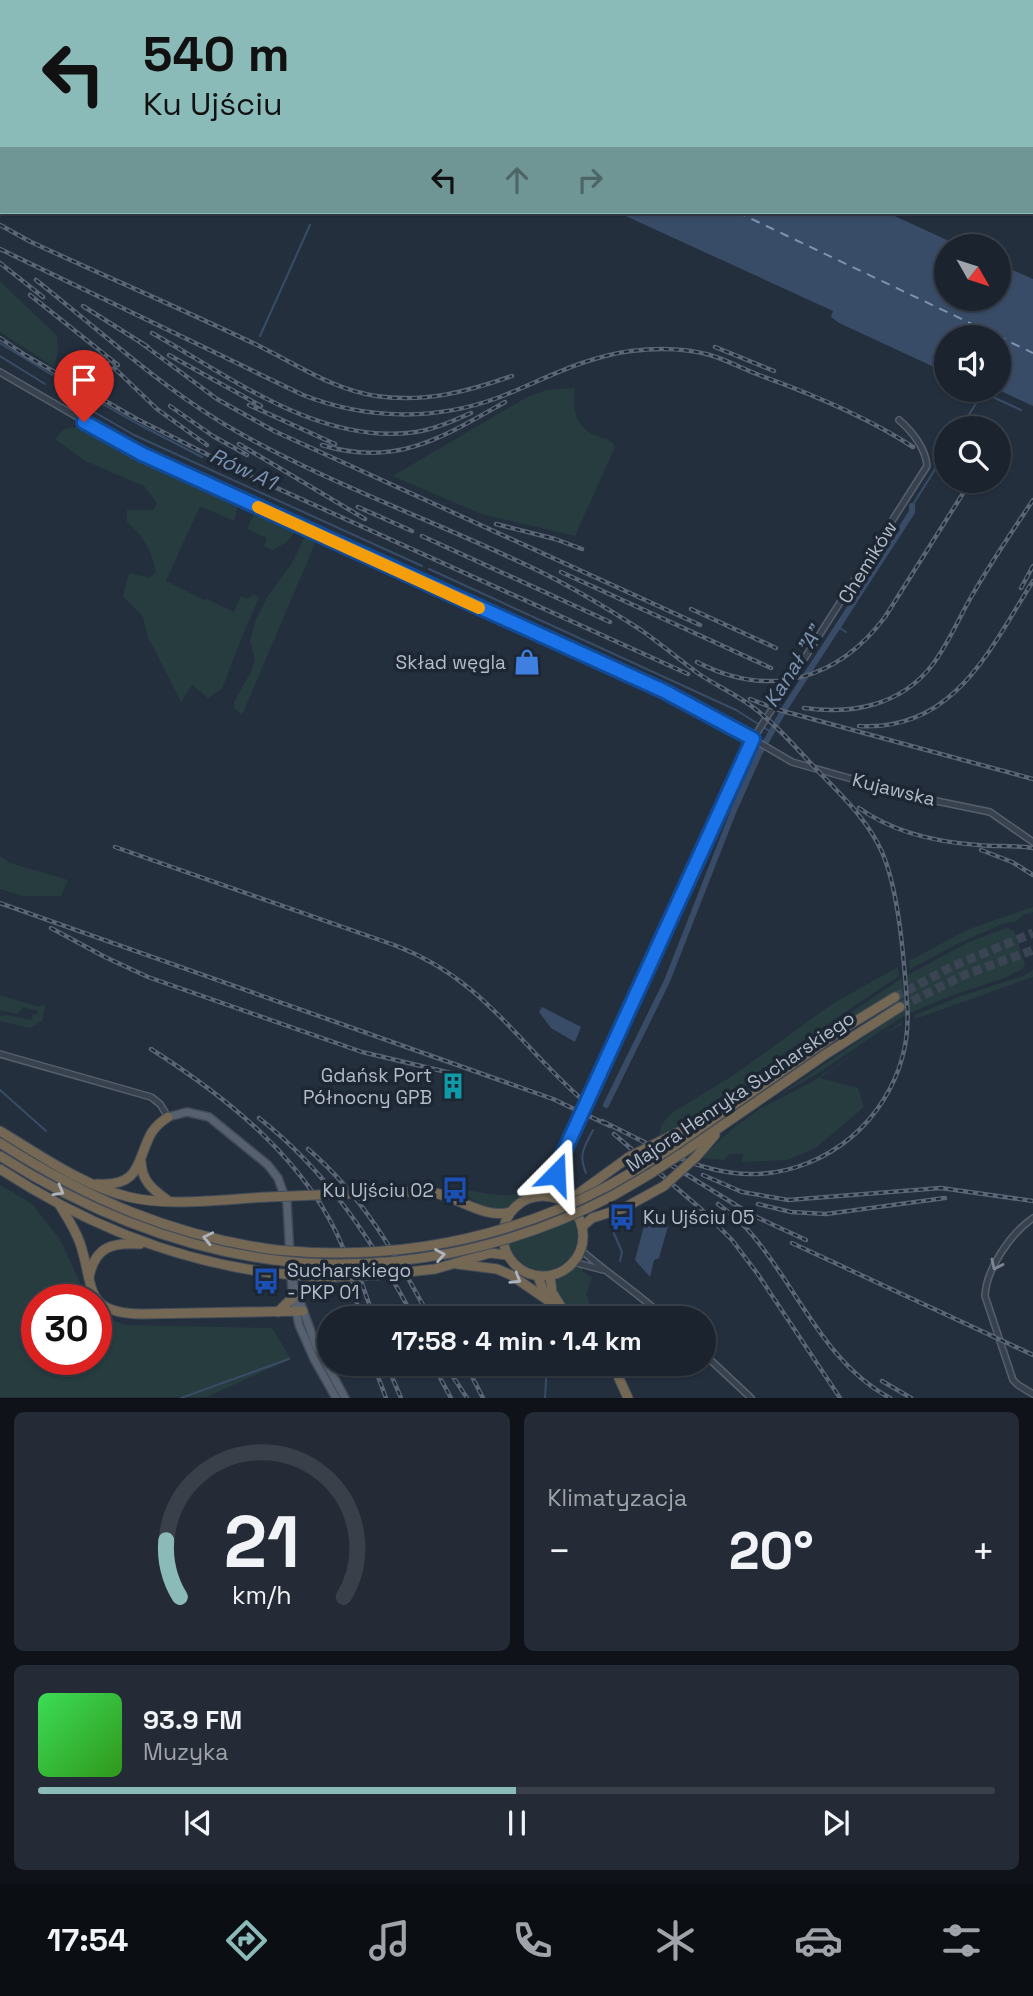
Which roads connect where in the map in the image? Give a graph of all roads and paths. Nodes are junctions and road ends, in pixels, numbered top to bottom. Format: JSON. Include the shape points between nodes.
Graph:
{"nodes":[{"id":1,"x":0,"y":372,"type":"edge"},
{"id":2,"x":899,"y":420,"type":"dead end"},
{"id":3,"x":753,"y":739,"type":"junction"},
{"id":4,"x":1033,"y":842,"type":"edge"},
{"id":5,"x":895,"y":997,"type":"tunnel mouth"},
{"id":6,"x":900,"y":1007,"type":"tunnel mouth"},
{"id":7,"x":0,"y":1054,"type":"edge"},
{"id":8,"x":168,"y":1116,"type":"junction"},
{"id":9,"x":701,"y":1127,"type":"junction"},
{"id":10,"x":720,"y":1128,"type":"junction"},
{"id":11,"x":0,"y":1131,"type":"edge"},
{"id":12,"x":0,"y":1143,"type":"edge"},
{"id":13,"x":0,"y":1156,"type":"edge"},
{"id":14,"x":142,"y":1162,"type":"junction"},
{"id":15,"x":558,"y":1165,"type":"junction"},
{"id":16,"x":0,"y":1169,"type":"edge"},
{"id":17,"x":94,"y":1184,"type":"junction"},
{"id":18,"x":537,"y":1195,"type":"junction"},
{"id":19,"x":558,"y":1199,"type":"junction"},
{"id":20,"x":167,"y":1200,"type":"junction"},
{"id":21,"x":59,"y":1204,"type":"junction"},
{"id":22,"x":510,"y":1212,"type":"junction"},
{"id":23,"x":1033,"y":1218,"type":"edge"},
{"id":24,"x":582,"y":1227,"type":"junction"},
{"id":25,"x":146,"y":1244,"type":"junction"},
{"id":26,"x":581,"y":1250,"type":"junction"},
{"id":27,"x":507,"y":1255,"type":"junction"},
{"id":28,"x":573,"y":1262,"type":"junction"},
{"id":29,"x":457,"y":1264,"type":"junction"},
{"id":30,"x":606,"y":1271,"type":"junction"},
{"id":31,"x":538,"y":1276,"type":"junction"},
{"id":32,"x":550,"y":1276,"type":"junction"},
{"id":33,"x":89,"y":1279,"type":"junction"},
{"id":34,"x":293,"y":1282,"type":"junction"},
{"id":35,"x":293,"y":1297,"type":"junction"},
{"id":36,"x":546,"y":1299,"type":"junction"},
{"id":37,"x":555,"y":1306,"type":"edge"},
{"id":38,"x":561,"y":1306,"type":"edge"},
{"id":39,"x":652,"y":1306,"type":"edge"},
{"id":40,"x":300,"y":1311,"type":"junction"},
{"id":41,"x":278,"y":1312,"type":"junction"},
{"id":42,"x":716,"y":1365,"type":"edge"},
{"id":43,"x":618,"y":1376,"type":"edge"},
{"id":44,"x":1033,"y":1394,"type":"edge"},
{"id":45,"x":335,"y":1398,"type":"edge"},
{"id":46,"x":345,"y":1398,"type":"edge"},
{"id":47,"x":628,"y":1398,"type":"edge"},
{"id":48,"x":751,"y":1398,"type":"edge"}],
"edges":[{"from":1,"to":3,"type":"street","name":"Kujawska","via":[[130,448],[664,691]]},
{"from":2,"to":3,"type":"street","name":"Chemików","via":[[926,456],[927,466]]},
{"from":3,"to":4,"type":"street","name":"Kujawska","via":[[800,765],[989,812]]},
{"from":3,"to":15,"type":"street","name":"Chemików","bridge":true},
{"from":5,"to":9,"type":"highway","name":"Majora Henryka Sucharskiego"},
{"from":6,"to":10,"type":"highway","name":"Majora Henryka Sucharskiego"},
{"from":7,"to":8,"type":"street","via":[[151,1097]]},
{"from":8,"to":14,"type":"highway","via":[[152,1132]]},
{"from":8,"to":34,"type":"main road","via":[[187,1112],[209,1117],[273,1170],[286,1198]]},
{"from":9,"to":12,"type":"highway","name":"Majora Henryka Sucharskiego","one_way":true,"bridge":true,"via":[[608,1186],[528,1221],[444,1244],[359,1253],[275,1250],[206,1237],[137,1216],[77,1189]]},
{"from":9,"to":19,"type":"highway","bridge":true,"via":[[681,1131],[629,1157],[575,1196]]},
{"from":13,"to":10,"type":"highway","name":"Majora Henryka Sucharskiego","one_way":true,"bridge":true,"via":[[123,1222],[197,1246],[274,1260],[351,1264],[458,1252],[534,1231],[614,1195]]},
{"from":10,"to":24,"type":"highway","bridge":true,"via":[[664,1186],[624,1208],[592,1218]]},
{"from":11,"to":17,"type":"highway"},
{"from":14,"to":17,"type":"highway","via":[[121,1181]]},
{"from":14,"to":20,"type":"highway","via":[[147,1183]]},
{"from":15,"to":18,"type":"street"},
{"from":15,"to":19,"type":"street","via":[[552,1185]]},
{"from":16,"to":21,"type":"highway"},
{"from":17,"to":20,"type":"highway","via":[[127,1197]]},
{"from":18,"to":19,"type":"highway"},
{"from":18,"to":22,"type":"highway"},
{"from":19,"to":24,"type":"highway","via":[[574,1210]]},
{"from":20,"to":22,"type":"highway","bridge":true,"via":[[433,1193],[492,1215]]},
{"from":21,"to":25,"type":"highway"},
{"from":21,"to":33,"type":"highway","via":[[76,1232]]},
{"from":22,"to":27,"type":"highway","via":[[502,1234]]},
{"from":23,"to":44,"type":"street","one_way":true,"via":[[1005,1245],[986,1288],[1013,1380]]},
{"from":24,"to":26,"type":"highway"},
{"from":25,"to":29,"type":"highway","bridge":true,"via":[[273,1273],[349,1277]]},
{"from":25,"to":33,"type":"highway","via":[[123,1243],[104,1250],[94,1261]]},
{"from":26,"to":28,"type":"highway"},
{"from":26,"to":30,"type":"street"},
{"from":27,"to":29,"type":"highway","via":[[490,1253]]},
{"from":27,"to":31,"type":"highway","via":[[516,1266]]},
{"from":28,"to":30,"type":"street"},
{"from":28,"to":32,"type":"highway"},
{"from":29,"to":36,"type":"highway","one_way":true,"via":[[497,1269]]},
{"from":30,"to":39,"type":"street"},
{"from":31,"to":32,"type":"highway"},
{"from":31,"to":36,"type":"highway"},
{"from":32,"to":38,"type":"highway","via":[[552,1292]]},
{"from":33,"to":41,"type":"highway","via":[[99,1303],[121,1313]]},
{"from":34,"to":35,"type":"main road"},
{"from":34,"to":40,"type":"main road"},
{"from":35,"to":40,"type":"main road"},
{"from":35,"to":41,"type":"highway"},
{"from":36,"to":37,"type":"highway"},
{"from":40,"to":41,"type":"highway"},
{"from":40,"to":45,"type":"main road","via":[[304,1340]]},
{"from":40,"to":46,"type":"main road"},
{"from":42,"to":48,"type":"street"},
{"from":43,"to":47,"type":"highway"}]}
